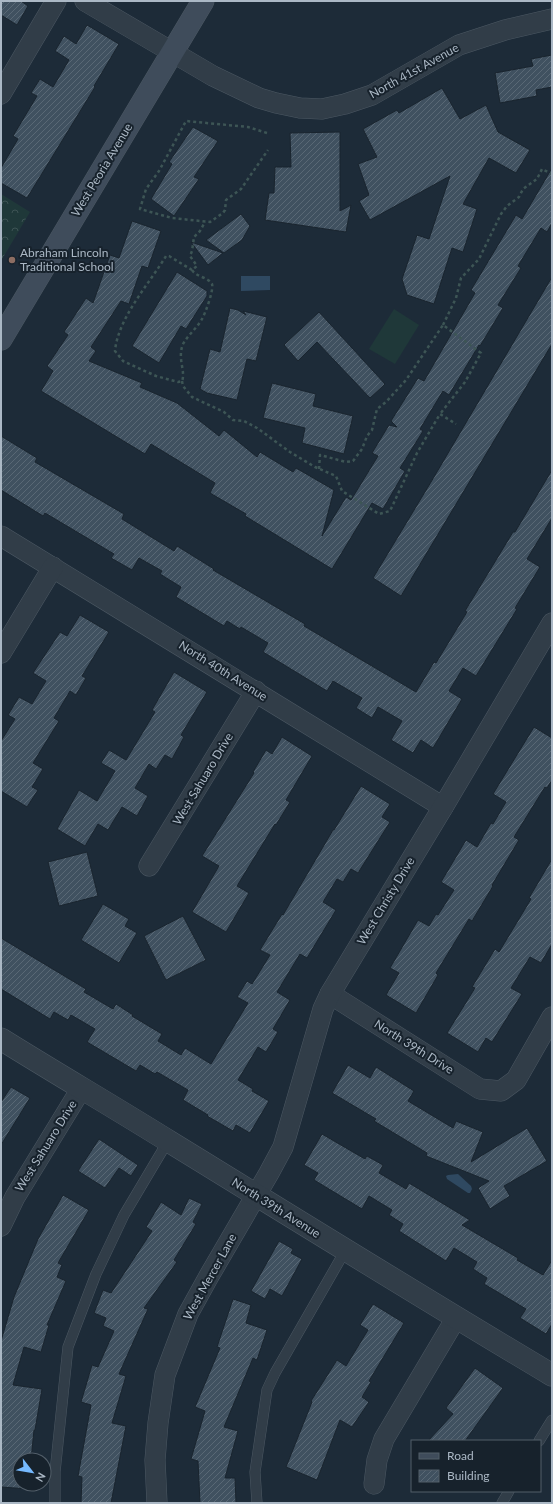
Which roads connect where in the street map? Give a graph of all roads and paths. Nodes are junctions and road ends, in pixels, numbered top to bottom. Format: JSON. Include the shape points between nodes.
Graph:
{"nodes":[{"id":1,"x":56,"y":1,"type":"edge"},
{"id":2,"x":85,"y":1,"type":"edge"},
{"id":3,"x":202,"y":1,"type":"edge"},
{"id":4,"x":552,"y":19,"type":"edge"},
{"id":5,"x":172,"y":52,"type":"junction"},
{"id":6,"x":1,"y":94,"type":"edge"},
{"id":7,"x":267,"y":133,"type":"dead end"},
{"id":8,"x":268,"y":150,"type":"dead end"},
{"id":9,"x":552,"y":174,"type":"edge"},
{"id":10,"x":205,"y":222,"type":"junction"},
{"id":11,"x":192,"y":270,"type":"junction"},
{"id":12,"x":443,"y":325,"type":"junction"},
{"id":13,"x":1,"y":339,"type":"edge"},
{"id":14,"x":182,"y":381,"type":"junction"},
{"id":15,"x":440,"y":414,"type":"junction"},
{"id":16,"x":456,"y":424,"type":"dead end"},
{"id":17,"x":319,"y":469,"type":"junction"},
{"id":18,"x":1,"y":536,"type":"edge"},
{"id":19,"x":53,"y":567,"type":"junction"},
{"id":20,"x":552,"y":623,"type":"edge"},
{"id":21,"x":1,"y":653,"type":"edge"},
{"id":22,"x":256,"y":691,"type":"junction"},
{"id":23,"x":443,"y":807,"type":"junction"},
{"id":24,"x":149,"y":866,"type":"dead end"},
{"id":25,"x":330,"y":994,"type":"junction"},
{"id":26,"x":552,"y":1018,"type":"edge"},
{"id":27,"x":1,"y":1039,"type":"edge"},
{"id":28,"x":81,"y":1089,"type":"junction"},
{"id":29,"x":168,"y":1141,"type":"junction"},
{"id":30,"x":256,"y":1196,"type":"junction"},
{"id":31,"x":1,"y":1226,"type":"edge"},
{"id":32,"x":345,"y":1251,"type":"junction"},
{"id":33,"x":456,"y":1318,"type":"junction"},
{"id":34,"x":552,"y":1375,"type":"edge"},
{"id":35,"x":552,"y":1420,"type":"edge"},
{"id":36,"x":540,"y":1440,"type":"edge"},
{"id":37,"x":374,"y":1484,"type":"dead end"},
{"id":38,"x":508,"y":1492,"type":"edge"},
{"id":39,"x":55,"y":1503,"type":"edge"},
{"id":40,"x":157,"y":1503,"type":"edge"},
{"id":41,"x":257,"y":1503,"type":"edge"},
{"id":42,"x":502,"y":1503,"type":"edge"}],
"edges":[{"from":1,"to":6,"type":"street"},
{"from":2,"to":5,"type":"street","name":"North 41st Avenue"},
{"from":3,"to":5,"type":"main road","name":"West Peoria Avenue"},
{"from":4,"to":5,"type":"street","name":"North 41st Avenue","via":[[505,30],[459,45],[372,95],[322,109],[300,108],[259,98],[213,76]]},
{"from":5,"to":13,"type":"main road","name":"West Peoria Avenue"},
{"from":7,"to":10,"type":"path","via":[[248,127],[186,121],[159,171],[146,189],[140,209],[172,218]]},
{"from":8,"to":10,"type":"path","via":[[241,189],[226,200],[223,213],[213,221]]},
{"from":9,"to":12,"type":"path","via":[[542,169],[537,179],[523,189],[519,198],[501,214],[479,259],[461,278],[456,298]]},
{"from":10,"to":11,"type":"path","via":[[193,238],[190,256],[197,266]]},
{"from":11,"to":14,"type":"path","via":[[212,285],[213,292],[202,319],[183,344],[180,356]]},
{"from":11,"to":14,"type":"path","via":[[166,256],[125,320],[116,341],[115,351],[123,361],[156,376]]},
{"from":12,"to":15,"type":"path","via":[[481,353],[465,382]]},
{"from":12,"to":17,"type":"path","via":[[406,380],[377,409],[372,430],[353,460],[346,462],[320,455]]},
{"from":14,"to":17,"type":"path","via":[[192,397],[224,412],[233,420],[244,421],[257,428]]},
{"from":15,"to":16,"type":"path"},
{"from":15,"to":17,"type":"path","via":[[417,453],[388,512],[375,513],[342,491],[336,476]]},
{"from":18,"to":19,"type":"street","name":"North 40th Avenue"},
{"from":19,"to":21,"type":"street"},
{"from":19,"to":22,"type":"street","name":"North 40th Avenue"},
{"from":20,"to":23,"type":"street","name":"West Christy Drive"},
{"from":22,"to":23,"type":"street","name":"North 40th Avenue"},
{"from":22,"to":24,"type":"street","name":"West Sahuaro Drive"},
{"from":23,"to":25,"type":"street","name":"West Christy Drive"},
{"from":25,"to":26,"type":"street","name":"North 39th Drive","via":[[480,1089],[502,1091],[516,1080]]},
{"from":25,"to":30,"type":"street","name":"West Christy Drive","via":[[323,1009],[282,1147]]},
{"from":27,"to":28,"type":"street","name":"North 39th Avenue"},
{"from":28,"to":29,"type":"street","name":"North 39th Avenue"},
{"from":28,"to":31,"type":"street","name":"West Sahuaro Drive","via":[[15,1197]]},
{"from":29,"to":30,"type":"street","name":"North 39th Avenue"},
{"from":29,"to":39,"type":"lane","via":[[124,1215],[96,1274],[68,1347],[55,1472]]},
{"from":30,"to":32,"type":"street","name":"North 39th Avenue"},
{"from":30,"to":40,"type":"street","name":"West Mercer Lane","via":[[188,1314],[165,1375],[155,1460]]},
{"from":32,"to":33,"type":"street","name":"North 39th Avenue"},
{"from":32,"to":41,"type":"lane","via":[[267,1390],[256,1472]]},
{"from":33,"to":34,"type":"street","name":"North 39th Avenue"},
{"from":33,"to":37,"type":"street","via":[[384,1439],[377,1460]]},
{"from":35,"to":36,"type":"lane"},
{"from":38,"to":42,"type":"lane"}]}
